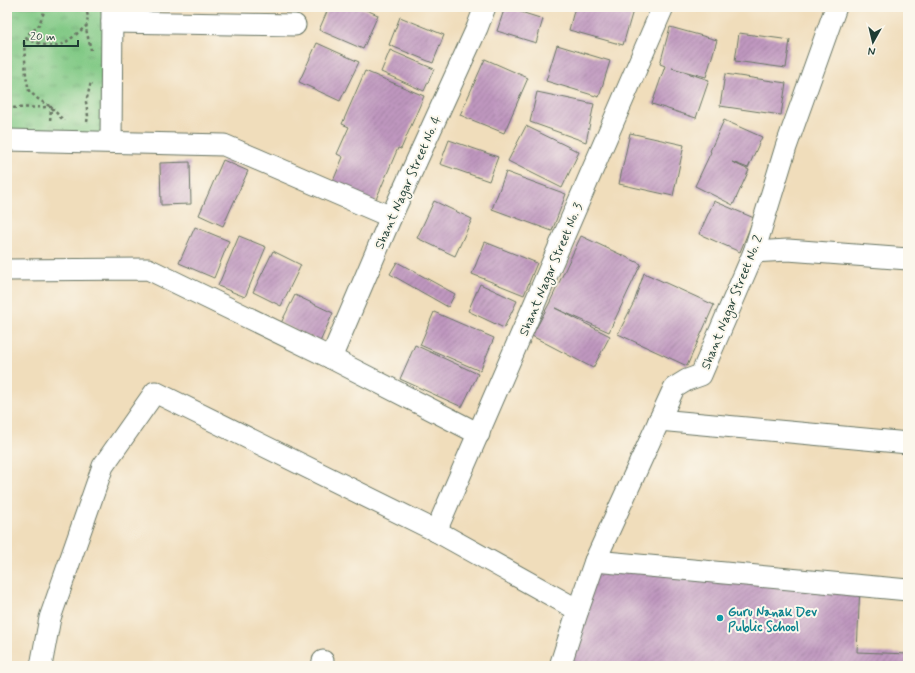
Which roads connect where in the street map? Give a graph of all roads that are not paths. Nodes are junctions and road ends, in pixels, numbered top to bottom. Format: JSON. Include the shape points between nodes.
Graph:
{"nodes":[{"id":1,"x":485,"y":7,"type":"edge"},
{"id":2,"x":663,"y":7,"type":"edge"},
{"id":3,"x":836,"y":7,"type":"edge"},
{"id":4,"x":112,"y":14,"type":"edge"},
{"id":5,"x":295,"y":25,"type":"dead end"},
{"id":6,"x":7,"y":140,"type":"edge"},
{"id":7,"x":111,"y":142,"type":"junction"},
{"id":8,"x":391,"y":217,"type":"junction"},
{"id":9,"x":754,"y":252,"type":"junction"},
{"id":10,"x":908,"y":259,"type":"edge"},
{"id":11,"x":7,"y":270,"type":"edge"},
{"id":12,"x":331,"y":358,"type":"junction"},
{"id":13,"x":659,"y":420,"type":"junction"},
{"id":14,"x":479,"y":434,"type":"junction"},
{"id":15,"x":908,"y":443,"type":"edge"},
{"id":16,"x":436,"y":531,"type":"junction"},
{"id":17,"x":595,"y":561,"type":"junction"},
{"id":18,"x":908,"y":590,"type":"edge"},
{"id":19,"x":578,"y":610,"type":"junction"},
{"id":20,"x":41,"y":666,"type":"edge"},
{"id":21,"x":560,"y":666,"type":"edge"}],
"edges":[{"from":1,"to":8,"type":"street","name":"Shant Nagar Street No. 4"},
{"from":2,"to":14,"type":"street","name":"Shant Nagar Street No. 3"},
{"from":3,"to":9,"type":"street","name":"Shant Nagar Street No. 2","via":[[786,147]]},
{"from":4,"to":5,"type":"street"},
{"from":4,"to":7,"type":"street"},
{"from":6,"to":7,"type":"street"},
{"from":7,"to":8,"type":"street","via":[[224,145]]},
{"from":8,"to":12,"type":"street","name":"Shant Nagar Street No. 4"},
{"from":9,"to":10,"type":"street","via":[[788,250]]},
{"from":9,"to":13,"type":"street","name":"Shant Nagar Street No. 2","via":[[702,375],[674,388]]},
{"from":11,"to":12,"type":"street","via":[[148,269]]},
{"from":12,"to":14,"type":"street"},
{"from":13,"to":15,"type":"street"},
{"from":13,"to":17,"type":"street","name":"Shant Nagar Street No. 2"},
{"from":14,"to":16,"type":"street","name":"Shant Nagar Street No. 3"},
{"from":16,"to":19,"type":"street"},
{"from":16,"to":20,"type":"street","via":[[155,392],[103,466],[50,618]]},
{"from":17,"to":18,"type":"street"},
{"from":17,"to":19,"type":"street","name":"Shant Nagar Street No. 2"},
{"from":19,"to":21,"type":"street","name":"Shant Nagar Street No. 2"}]}
